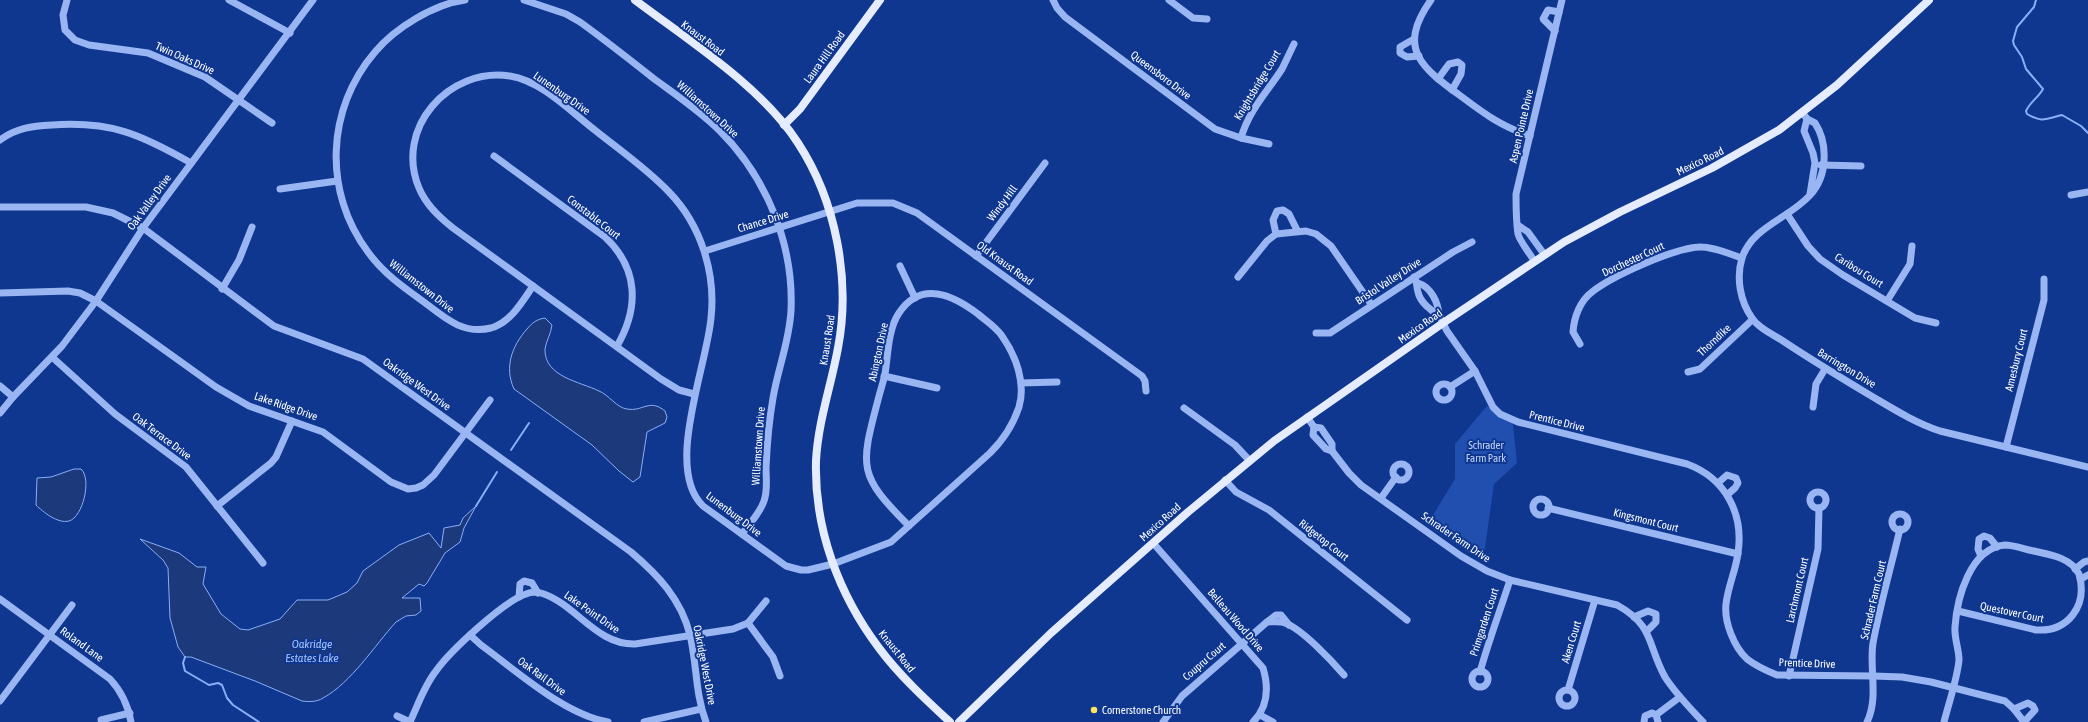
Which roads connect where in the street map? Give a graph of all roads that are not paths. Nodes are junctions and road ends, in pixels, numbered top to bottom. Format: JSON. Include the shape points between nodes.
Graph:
{"nodes":[{"id":1,"x":67,"y":0,"type":"edge"},
{"id":2,"x":229,"y":0,"type":"edge"},
{"id":3,"x":313,"y":0,"type":"edge"},
{"id":4,"x":462,"y":0,"type":"edge"},
{"id":5,"x":465,"y":0,"type":"edge"},
{"id":6,"x":524,"y":0,"type":"edge"},
{"id":7,"x":635,"y":0,"type":"edge"},
{"id":8,"x":880,"y":0,"type":"edge"},
{"id":9,"x":1053,"y":0,"type":"edge"},
{"id":10,"x":1169,"y":0,"type":"edge"},
{"id":11,"x":1431,"y":0,"type":"edge"},
{"id":12,"x":1562,"y":0,"type":"edge"},
{"id":13,"x":1929,"y":0,"type":"edge"},
{"id":14,"x":1559,"y":12,"type":"junction"},
{"id":15,"x":1207,"y":19,"type":"dead end"},
{"id":16,"x":1555,"y":31,"type":"junction"},
{"id":17,"x":290,"y":33,"type":"junction"},
{"id":18,"x":1414,"y":39,"type":"junction"},
{"id":19,"x":1294,"y":44,"type":"dead end"},
{"id":20,"x":1418,"y":56,"type":"junction"},
{"id":21,"x":1438,"y":79,"type":"junction"},
{"id":22,"x":1452,"y":90,"type":"junction"},
{"id":23,"x":239,"y":100,"type":"junction"},
{"id":24,"x":1805,"y":116,"type":"junction"},
{"id":25,"x":272,"y":123,"type":"dead end"},
{"id":26,"x":784,"y":125,"type":"junction"},
{"id":27,"x":1530,"y":136,"type":"junction"},
{"id":28,"x":1240,"y":138,"type":"junction"},
{"id":29,"x":0,"y":140,"type":"edge"},
{"id":30,"x":1269,"y":144,"type":"dead end"},
{"id":31,"x":494,"y":156,"type":"dead end"},
{"id":32,"x":191,"y":163,"type":"junction"},
{"id":33,"x":1045,"y":163,"type":"dead end"},
{"id":34,"x":1815,"y":165,"type":"junction"},
{"id":35,"x":1824,"y":166,"type":"junction"},
{"id":36,"x":1861,"y":166,"type":"dead end"},
{"id":37,"x":338,"y":181,"type":"junction"},
{"id":38,"x":280,"y":189,"type":"dead end"},
{"id":39,"x":2088,"y":192,"type":"edge"},
{"id":40,"x":1810,"y":194,"type":"junction"},
{"id":41,"x":2071,"y":194,"type":"dead end"},
{"id":42,"x":0,"y":207,"type":"edge"},
{"id":43,"x":828,"y":213,"type":"junction"},
{"id":44,"x":1787,"y":214,"type":"junction"},
{"id":45,"x":1519,"y":226,"type":"junction"},
{"id":46,"x":252,"y":227,"type":"dead end"},
{"id":47,"x":143,"y":228,"type":"junction"},
{"id":48,"x":779,"y":228,"type":"junction"},
{"id":49,"x":1296,"y":230,"type":"junction"},
{"id":50,"x":1276,"y":234,"type":"junction"},
{"id":51,"x":1472,"y":242,"type":"dead end"},
{"id":52,"x":1912,"y":246,"type":"dead end"},
{"id":53,"x":705,"y":251,"type":"junction"},
{"id":54,"x":1544,"y":254,"type":"junction"},
{"id":55,"x":976,"y":256,"type":"junction"},
{"id":56,"x":1742,"y":258,"type":"junction"},
{"id":57,"x":1534,"y":261,"type":"junction"},
{"id":58,"x":900,"y":266,"type":"dead end"},
{"id":59,"x":1238,"y":277,"type":"dead end"},
{"id":60,"x":2044,"y":278,"type":"dead end"},
{"id":61,"x":1416,"y":280,"type":"junction"},
{"id":62,"x":533,"y":286,"type":"junction"},
{"id":63,"x":222,"y":289,"type":"junction"},
{"id":64,"x":0,"y":293,"type":"edge"},
{"id":65,"x":915,"y":298,"type":"junction"},
{"id":66,"x":96,"y":301,"type":"junction"},
{"id":67,"x":1887,"y":301,"type":"junction"},
{"id":68,"x":1371,"y":304,"type":"junction"},
{"id":69,"x":1752,"y":320,"type":"junction"},
{"id":70,"x":1443,"y":323,"type":"junction"},
{"id":71,"x":1936,"y":323,"type":"dead end"},
{"id":72,"x":1316,"y":333,"type":"dead end"},
{"id":73,"x":1580,"y":344,"type":"dead end"},
{"id":74,"x":616,"y":346,"type":"junction"},
{"id":75,"x":52,"y":357,"type":"junction"},
{"id":76,"x":1825,"y":369,"type":"junction"},
{"id":77,"x":1475,"y":371,"type":"junction"},
{"id":78,"x":1688,"y":372,"type":"dead end"},
{"id":79,"x":884,"y":376,"type":"junction"},
{"id":80,"x":1057,"y":382,"type":"dead end"},
{"id":81,"x":1021,"y":383,"type":"junction"},
{"id":82,"x":0,"y":386,"type":"edge"},
{"id":83,"x":1450,"y":387,"type":"dead end"},
{"id":84,"x":937,"y":388,"type":"dead end"},
{"id":85,"x":1146,"y":391,"type":"dead end"},
{"id":86,"x":694,"y":394,"type":"junction"},
{"id":87,"x":13,"y":397,"type":"junction"},
{"id":88,"x":490,"y":400,"type":"dead end"},
{"id":89,"x":1813,"y":407,"type":"dead end"},
{"id":90,"x":1184,"y":408,"type":"dead end"},
{"id":91,"x":0,"y":413,"type":"edge"},
{"id":92,"x":1307,"y":417,"type":"junction"},
{"id":93,"x":292,"y":421,"type":"junction"},
{"id":94,"x":465,"y":432,"type":"junction"},
{"id":95,"x":2006,"y":448,"type":"junction"},
{"id":96,"x":1249,"y":460,"type":"junction"},
{"id":97,"x":2088,"y":467,"type":"edge"},
{"id":98,"x":1396,"y":478,"type":"dead end"},
{"id":99,"x":1225,"y":480,"type":"junction"},
{"id":100,"x":1718,"y":483,"type":"junction"},
{"id":101,"x":1728,"y":494,"type":"junction"},
{"id":102,"x":1381,"y":498,"type":"junction"},
{"id":103,"x":217,"y":506,"type":"junction"},
{"id":104,"x":1548,"y":508,"type":"dead end"},
{"id":105,"x":1819,"y":508,"type":"dead end"},
{"id":106,"x":909,"y":526,"type":"junction"},
{"id":107,"x":1900,"y":529,"type":"dead end"},
{"id":108,"x":742,"y":534,"type":"junction"},
{"id":109,"x":1153,"y":543,"type":"junction"},
{"id":110,"x":1997,"y":547,"type":"junction"},
{"id":111,"x":1738,"y":554,"type":"junction"},
{"id":112,"x":1981,"y":556,"type":"junction"},
{"id":113,"x":2088,"y":561,"type":"edge"},
{"id":114,"x":263,"y":563,"type":"dead end"},
{"id":115,"x":833,"y":564,"type":"junction"},
{"id":116,"x":2075,"y":569,"type":"junction"},
{"id":117,"x":2088,"y":575,"type":"edge"},
{"id":118,"x":2081,"y":579,"type":"junction"},
{"id":119,"x":1510,"y":580,"type":"junction"},
{"id":120,"x":538,"y":593,"type":"junction"},
{"id":121,"x":519,"y":597,"type":"junction"},
{"id":122,"x":0,"y":599,"type":"edge"},
{"id":123,"x":1595,"y":600,"type":"junction"},
{"id":124,"x":766,"y":601,"type":"dead end"},
{"id":125,"x":72,"y":605,"type":"dead end"},
{"id":126,"x":1958,"y":611,"type":"junction"},
{"id":127,"x":1634,"y":617,"type":"junction"},
{"id":128,"x":1407,"y":620,"type":"dead end"},
{"id":129,"x":748,"y":623,"type":"junction"},
{"id":130,"x":1647,"y":630,"type":"junction"},
{"id":131,"x":50,"y":634,"type":"junction"},
{"id":132,"x":470,"y":635,"type":"junction"},
{"id":133,"x":690,"y":636,"type":"junction"},
{"id":134,"x":1242,"y":643,"type":"junction"},
{"id":135,"x":1480,"y":672,"type":"dead end"},
{"id":136,"x":1344,"y":675,"type":"dead end"},
{"id":137,"x":780,"y":676,"type":"dead end"},
{"id":138,"x":1789,"y":676,"type":"junction"},
{"id":139,"x":1873,"y":676,"type":"junction"},
{"id":140,"x":1953,"y":687,"type":"junction"},
{"id":141,"x":1568,"y":690,"type":"dead end"},
{"id":142,"x":1680,"y":696,"type":"junction"},
{"id":143,"x":0,"y":701,"type":"edge"},
{"id":144,"x":701,"y":709,"type":"junction"},
{"id":145,"x":2014,"y":709,"type":"junction"},
{"id":146,"x":130,"y":713,"type":"junction"},
{"id":147,"x":1260,"y":715,"type":"junction"},
{"id":148,"x":397,"y":716,"type":"dead end"},
{"id":149,"x":1657,"y":719,"type":"edge"},
{"id":150,"x":101,"y":720,"type":"dead end"},
{"id":151,"x":131,"y":722,"type":"edge"},
{"id":152,"x":410,"y":722,"type":"edge"},
{"id":153,"x":608,"y":722,"type":"edge"},
{"id":154,"x":644,"y":722,"type":"edge"},
{"id":155,"x":706,"y":722,"type":"edge"},
{"id":156,"x":950,"y":722,"type":"edge"},
{"id":157,"x":959,"y":722,"type":"edge"},
{"id":158,"x":1163,"y":722,"type":"edge"},
{"id":159,"x":1253,"y":722,"type":"edge"},
{"id":160,"x":1273,"y":722,"type":"edge"},
{"id":161,"x":1644,"y":722,"type":"edge"},
{"id":162,"x":1703,"y":722,"type":"edge"},
{"id":163,"x":1867,"y":722,"type":"edge"},
{"id":164,"x":1944,"y":722,"type":"edge"},
{"id":165,"x":2024,"y":722,"type":"edge"}],
"edges":[{"from":1,"to":23,"type":"street","name":"Twin Oaks Drive","via":[[63,15],[65,30],[75,40],[89,45],[148,53],[205,77]]},
{"from":2,"to":17,"type":"street"},
{"from":3,"to":17,"type":"street","name":"Oak Valley Drive"},
{"from":4,"to":5,"type":"street","name":"Williamstown Drive"},
{"from":4,"to":37,"type":"street","name":"Williamstown Drive","via":[[427,12],[402,27],[380,46],[362,68],[350,90],[336,136]]},
{"from":6,"to":48,"type":"street","name":"Williamstown Drive","via":[[566,14],[580,22],[694,108],[741,156],[757,179]]},
{"from":7,"to":26,"type":"main road","name":"Knaust Road","via":[[745,85]]},
{"from":8,"to":26,"type":"main road","name":"Laura Hill Road","via":[[800,109]]},
{"from":9,"to":28,"type":"street","name":"Queensboro Drive","via":[[1065,17],[1215,129]]},
{"from":10,"to":15,"type":"street","via":[[1193,18]]},
{"from":11,"to":18,"type":"street","via":[[1416,26]]},
{"from":12,"to":14,"type":"street","name":"Aspen Pointe Drive"},
{"from":13,"to":24,"type":"main road","name":"Mexico Road"},
{"from":14,"to":16,"type":"street","name":"Aspen Pointe Drive"},
{"from":14,"to":16,"type":"street","via":[[1548,10],[1543,19]]},
{"from":16,"to":27,"type":"street","name":"Aspen Pointe Drive"},
{"from":17,"to":23,"type":"street","name":"Oak Valley Drive"},
{"from":18,"to":20,"type":"street"},
{"from":18,"to":20,"type":"street","via":[[1400,47],[1400,53],[1407,57]]},
{"from":19,"to":28,"type":"street","name":"Knightsbridge Court","via":[[1282,68],[1252,110]]},
{"from":20,"to":21,"type":"street","via":[[1426,69]]},
{"from":21,"to":22,"type":"street"},
{"from":21,"to":22,"type":"street","via":[[1450,64],[1458,62],[1462,65]]},
{"from":22,"to":27,"type":"street","via":[[1498,123]]},
{"from":23,"to":25,"type":"street","name":"Twin Oaks Drive"},
{"from":23,"to":32,"type":"street","name":"Oak Valley Drive"},
{"from":24,"to":34,"type":"street","via":[[1804,131]]},
{"from":24,"to":35,"type":"street","name":"Barrington Drive","via":[[1815,123],[1819,130],[1825,148]]},
{"from":24,"to":54,"type":"main road","name":"Mexico Road","via":[[1734,156],[1620,212]]},
{"from":26,"to":43,"type":"main road","name":"Knaust Road","via":[[799,144],[812,168]]},
{"from":27,"to":45,"type":"street","name":"Aspen Pointe Drive","via":[[1516,194],[1516,220]]},
{"from":28,"to":30,"type":"street","name":"Queensboro Drive"},
{"from":29,"to":32,"type":"street","via":[[19,129],[30,127],[91,124],[128,132],[154,142]]},
{"from":31,"to":74,"type":"street","name":"Constable Court","via":[[605,237],[616,248],[631,278],[633,304],[628,323]]},
{"from":32,"to":47,"type":"street","name":"Oak Valley Drive"},
{"from":33,"to":55,"type":"street","name":"Windy Hill"},
{"from":34,"to":35,"type":"street"},
{"from":34,"to":40,"type":"street"},
{"from":35,"to":36,"type":"street"},
{"from":35,"to":40,"type":"street","name":"Barrington Drive","via":[[1821,180]]},
{"from":37,"to":38,"type":"street"},
{"from":37,"to":62,"type":"street","name":"Williamstown Drive","via":[[346,213],[368,253],[394,280],[453,324],[468,330],[492,328],[513,314]]},
{"from":39,"to":41,"type":"street"},
{"from":40,"to":44,"type":"street","name":"Barrington Drive"},
{"from":42,"to":47,"type":"street","name":"Oakridge West Drive","via":[[86,207],[113,213]]},
{"from":43,"to":48,"type":"street","name":"Chance Drive"},
{"from":43,"to":55,"type":"street","name":"Old Knaust Road","via":[[857,203],[893,203],[917,213]]},
{"from":43,"to":115,"type":"main road","name":"Knaust Road","via":[[840,258],[843,316],[820,425],[816,479],[822,523]]},
{"from":44,"to":56,"type":"street","name":"Barrington Drive","via":[[1756,236]]},
{"from":44,"to":67,"type":"street","name":"Caribou Court","via":[[1820,259]]},
{"from":45,"to":54,"type":"street","via":[[1528,232]]},
{"from":45,"to":57,"type":"street","name":"Aspen Pointe Drive","via":[[1518,235]]},
{"from":46,"to":63,"type":"street","via":[[239,260]]},
{"from":47,"to":63,"type":"street","name":"Oakridge West Drive"},
{"from":47,"to":66,"type":"street","name":"Oak Valley Drive"},
{"from":48,"to":53,"type":"street","name":"Chance Drive"},
{"from":48,"to":108,"type":"street","name":"Williamstown Drive","via":[[791,285],[788,335],[768,432],[766,496]]},
{"from":49,"to":50,"type":"street"},
{"from":49,"to":50,"type":"street","via":[[1289,214],[1279,210],[1273,220]]},
{"from":49,"to":68,"type":"street","via":[[1316,234],[1331,246]]},
{"from":50,"to":59,"type":"street","via":[[1267,241]]},
{"from":51,"to":61,"type":"street","name":"Bristol Valley Drive","via":[[1453,252]]},
{"from":52,"to":67,"type":"street","via":[[1910,264]]},
{"from":53,"to":62,"type":"street","name":"Lunenburg Drive","via":[[696,230],[671,194],[652,175],[549,95],[529,82],[511,76],[476,77],[454,87],[431,106],[422,120],[413,150],[415,175],[428,204],[440,217]]},
{"from":53,"to":86,"type":"street","name":"Lunenburg Drive","via":[[712,290],[711,318]]},
{"from":54,"to":57,"type":"main road","name":"Mexico Road"},
{"from":55,"to":85,"type":"street","name":"Old Knaust Road","via":[[1142,376]]},
{"from":56,"to":69,"type":"street","name":"Barrington Drive","via":[[1740,292]]},
{"from":56,"to":73,"type":"street","name":"Dorchester Court","via":[[1701,247],[1669,253],[1615,278],[1591,292],[1577,311],[1573,332]]},
{"from":57,"to":70,"type":"main road","name":"Mexico Road"},
{"from":58,"to":65,"type":"street"},
{"from":60,"to":95,"type":"street","name":"Amesbury Court","via":[[2044,300]]},
{"from":61,"to":68,"type":"street","name":"Bristol Valley Drive"},
{"from":61,"to":70,"type":"street","name":"Prentice Drive","via":[[1418,293],[1430,311],[1439,315]]},
{"from":62,"to":74,"type":"street","name":"Lunenburg Drive"},
{"from":63,"to":94,"type":"street","name":"Oakridge West Drive","via":[[274,326],[363,359]]},
{"from":64,"to":66,"type":"street","name":"Lake Ridge Drive","via":[[68,290]]},
{"from":65,"to":79,"type":"street","name":"Abington Drive","via":[[898,314],[892,328]]},
{"from":65,"to":81,"type":"street","via":[[929,294],[951,297],[993,325],[1014,356]]},
{"from":66,"to":75,"type":"street","name":"Oak Valley Drive"},
{"from":66,"to":93,"type":"street","name":"Lake Ridge Drive","via":[[216,387],[249,406]]},
{"from":67,"to":71,"type":"street","name":"Caribou Court","via":[[1914,318]]},
{"from":68,"to":72,"type":"street","name":"Bristol Valley Drive","via":[[1330,333]]},
{"from":69,"to":76,"type":"street","name":"Barrington Drive"},
{"from":69,"to":78,"type":"street","name":"Thorndike","via":[[1700,369]]},
{"from":70,"to":77,"type":"street","name":"Prentice Drive"},
{"from":70,"to":92,"type":"main road","name":"Mexico Road"},
{"from":74,"to":86,"type":"street","name":"Lunenburg Drive","via":[[673,387]]},
{"from":75,"to":87,"type":"street","name":"Oak Valley Drive"},
{"from":75,"to":103,"type":"street","name":"Oak Terrace Drive","via":[[115,414],[186,467]]},
{"from":76,"to":89,"type":"street","via":[[1816,384]]},
{"from":76,"to":95,"type":"street","name":"Barrington Drive","via":[[1919,424]]},
{"from":77,"to":83,"type":"street"},
{"from":77,"to":100,"type":"street","name":"Prentice Drive","via":[[1493,407],[1500,414],[1514,420],[1687,464],[1700,469]]},
{"from":79,"to":84,"type":"street"},
{"from":79,"to":106,"type":"street","name":"Abington Drive","via":[[866,448],[867,470],[883,500]]},
{"from":80,"to":81,"type":"street"},
{"from":81,"to":106,"type":"street","via":[[1019,406],[1002,440]]},
{"from":82,"to":87,"type":"street"},
{"from":86,"to":108,"type":"street","name":"Lunenburg Drive","via":[[689,431],[689,484],[694,496],[703,506]]},
{"from":87,"to":91,"type":"street","name":"Oak Valley Drive"},
{"from":88,"to":94,"type":"street","name":"Lake Ridge Drive"},
{"from":90,"to":96,"type":"street","via":[[1235,444]]},
{"from":92,"to":96,"type":"main road","name":"Mexico Road"},
{"from":92,"to":102,"type":"street","name":"Schrader Farm Drive","via":[[1314,427],[1313,435],[1326,449],[1332,451],[1349,473]]},
{"from":93,"to":94,"type":"street","name":"Lake Ridge Drive","via":[[323,432],[391,482],[408,489],[423,485],[434,475]]},
{"from":93,"to":103,"type":"street","via":[[271,463]]},
{"from":94,"to":133,"type":"street","name":"Oakridge West Drive","via":[[655,572],[675,598]]},
{"from":95,"to":97,"type":"street","name":"Barrington Drive"},
{"from":96,"to":99,"type":"main road","name":"Mexico Road"},
{"from":98,"to":102,"type":"street"},
{"from":99,"to":109,"type":"main road","name":"Mexico Road"},
{"from":99,"to":128,"type":"street","name":"Ridgetop Court","via":[[1236,492],[1269,510]]},
{"from":100,"to":101,"type":"street","name":"Prentice Drive"},
{"from":100,"to":101,"type":"street","via":[[1727,475],[1736,478],[1738,483]]},
{"from":101,"to":111,"type":"street","name":"Prentice Drive","via":[[1737,519]]},
{"from":102,"to":119,"type":"street","name":"Schrader Farm Drive","via":[[1475,565]]},
{"from":103,"to":114,"type":"street","name":"Oak Terrace Drive"},
{"from":104,"to":111,"type":"street","name":"Kingsmont Court"},
{"from":105,"to":138,"type":"street","name":"Larchmont Court","via":[[1818,549]]},
{"from":106,"to":115,"type":"street","via":[[891,542]]},
{"from":107,"to":139,"type":"street","name":"Schrader Farm Court","via":[[1873,643]]},
{"from":108,"to":115,"type":"street","name":"Lunenburg Drive","via":[[779,562],[793,568],[808,570]]},
{"from":109,"to":134,"type":"street","name":"Belleau Wood Drive"},
{"from":109,"to":157,"type":"main road","name":"Mexico Road","via":[[1033,650]]},
{"from":110,"to":112,"type":"street"},
{"from":110,"to":112,"type":"street","via":[[1990,538],[1984,536],[1979,539],[1978,544]]},
{"from":110,"to":116,"type":"street","via":[[2005,545],[2053,556],[2066,561]]},
{"from":111,"to":138,"type":"street","name":"Prentice Drive","via":[[1726,604],[1727,619],[1734,640],[1747,659],[1777,675]]},
{"from":112,"to":126,"type":"street","via":[[1966,578]]},
{"from":113,"to":116,"type":"street"},
{"from":115,"to":156,"type":"main road","name":"Knaust Road","via":[[854,611],[879,649],[906,680]]},
{"from":116,"to":118,"type":"street"},
{"from":117,"to":118,"type":"street"},
{"from":118,"to":126,"type":"street","name":"Questover Court","via":[[2082,602],[2077,614],[2070,622],[2049,631]]},
{"from":119,"to":123,"type":"street","name":"Schrader Farm Drive"},
{"from":119,"to":135,"type":"street","name":"Primgarden Court"},
{"from":120,"to":121,"type":"street","name":"Lake Point Drive","via":[[527,593]]},
{"from":120,"to":121,"type":"street","name":"Lake Point Drive","via":[[532,583],[524,581],[520,584]]},
{"from":120,"to":133,"type":"street","name":"Lake Point Drive","via":[[555,600],[610,640],[622,644]]},
{"from":121,"to":132,"type":"street","name":"Lake Point Drive"},
{"from":122,"to":131,"type":"street","name":"Roland Lane"},
{"from":123,"to":127,"type":"street","name":"Schrader Farm Drive","via":[[1617,606]]},
{"from":123,"to":141,"type":"street","name":"Aken Court"},
{"from":124,"to":129,"type":"street"},
{"from":125,"to":131,"type":"street"},
{"from":126,"to":140,"type":"street","via":[[1955,628],[1959,660]]},
{"from":127,"to":130,"type":"street","name":"Schrader Farm Drive"},
{"from":127,"to":130,"type":"street","via":[[1648,611],[1656,614],[1656,622]]},
{"from":129,"to":133,"type":"street","name":"Lake Point Drive","via":[[728,630]]},
{"from":129,"to":137,"type":"street","via":[[773,657]]},
{"from":130,"to":142,"type":"street","name":"Schrader Farm Drive","via":[[1666,678]]},
{"from":131,"to":143,"type":"street"},
{"from":131,"to":146,"type":"street","name":"Roland Lane","via":[[110,679],[119,689]]},
{"from":132,"to":152,"type":"street","name":"Lake Point Drive","via":[[435,672]]},
{"from":132,"to":153,"type":"street","name":"Oak Rail Drive","via":[[564,705],[586,716]]},
{"from":133,"to":144,"type":"street","name":"Oakridge West Drive","via":[[696,691]]},
{"from":134,"to":136,"type":"street","name":"Coupru Court","via":[[1267,622],[1281,622],[1289,625],[1331,660]]},
{"from":134,"to":147,"type":"street","name":"Belleau Wood Drive","via":[[1266,677],[1266,701]]},
{"from":134,"to":158,"type":"street","name":"Coupru Court","via":[[1182,696]]},
{"from":138,"to":139,"type":"street","name":"Prentice Drive"},
{"from":139,"to":140,"type":"street","name":"Prentice Drive","via":[[1902,677]]},
{"from":139,"to":163,"type":"street","via":[[1871,710]]},
{"from":140,"to":145,"type":"street","name":"Prentice Drive","via":[[2005,701]]},
{"from":140,"to":164,"type":"street"},
{"from":142,"to":149,"type":"street"},
{"from":142,"to":162,"type":"street","name":"Schrader Farm Drive"},
{"from":144,"to":154,"type":"street"},
{"from":144,"to":155,"type":"street","name":"Oakridge West Drive"},
{"from":145,"to":165,"type":"street","name":"Prentice Drive"},
{"from":145,"to":165,"type":"street","name":"Prentice Drive","via":[[2028,703],[2033,706],[2033,714]]},
{"from":146,"to":150,"type":"street"},
{"from":146,"to":151,"type":"street","name":"Roland Lane"},
{"from":147,"to":159,"type":"street","name":"Belleau Wood Drive"},
{"from":147,"to":160,"type":"street"},
{"from":148,"to":152,"type":"street"},
{"from":149,"to":161,"type":"street","via":[[1652,713],[1647,714]]}]}
